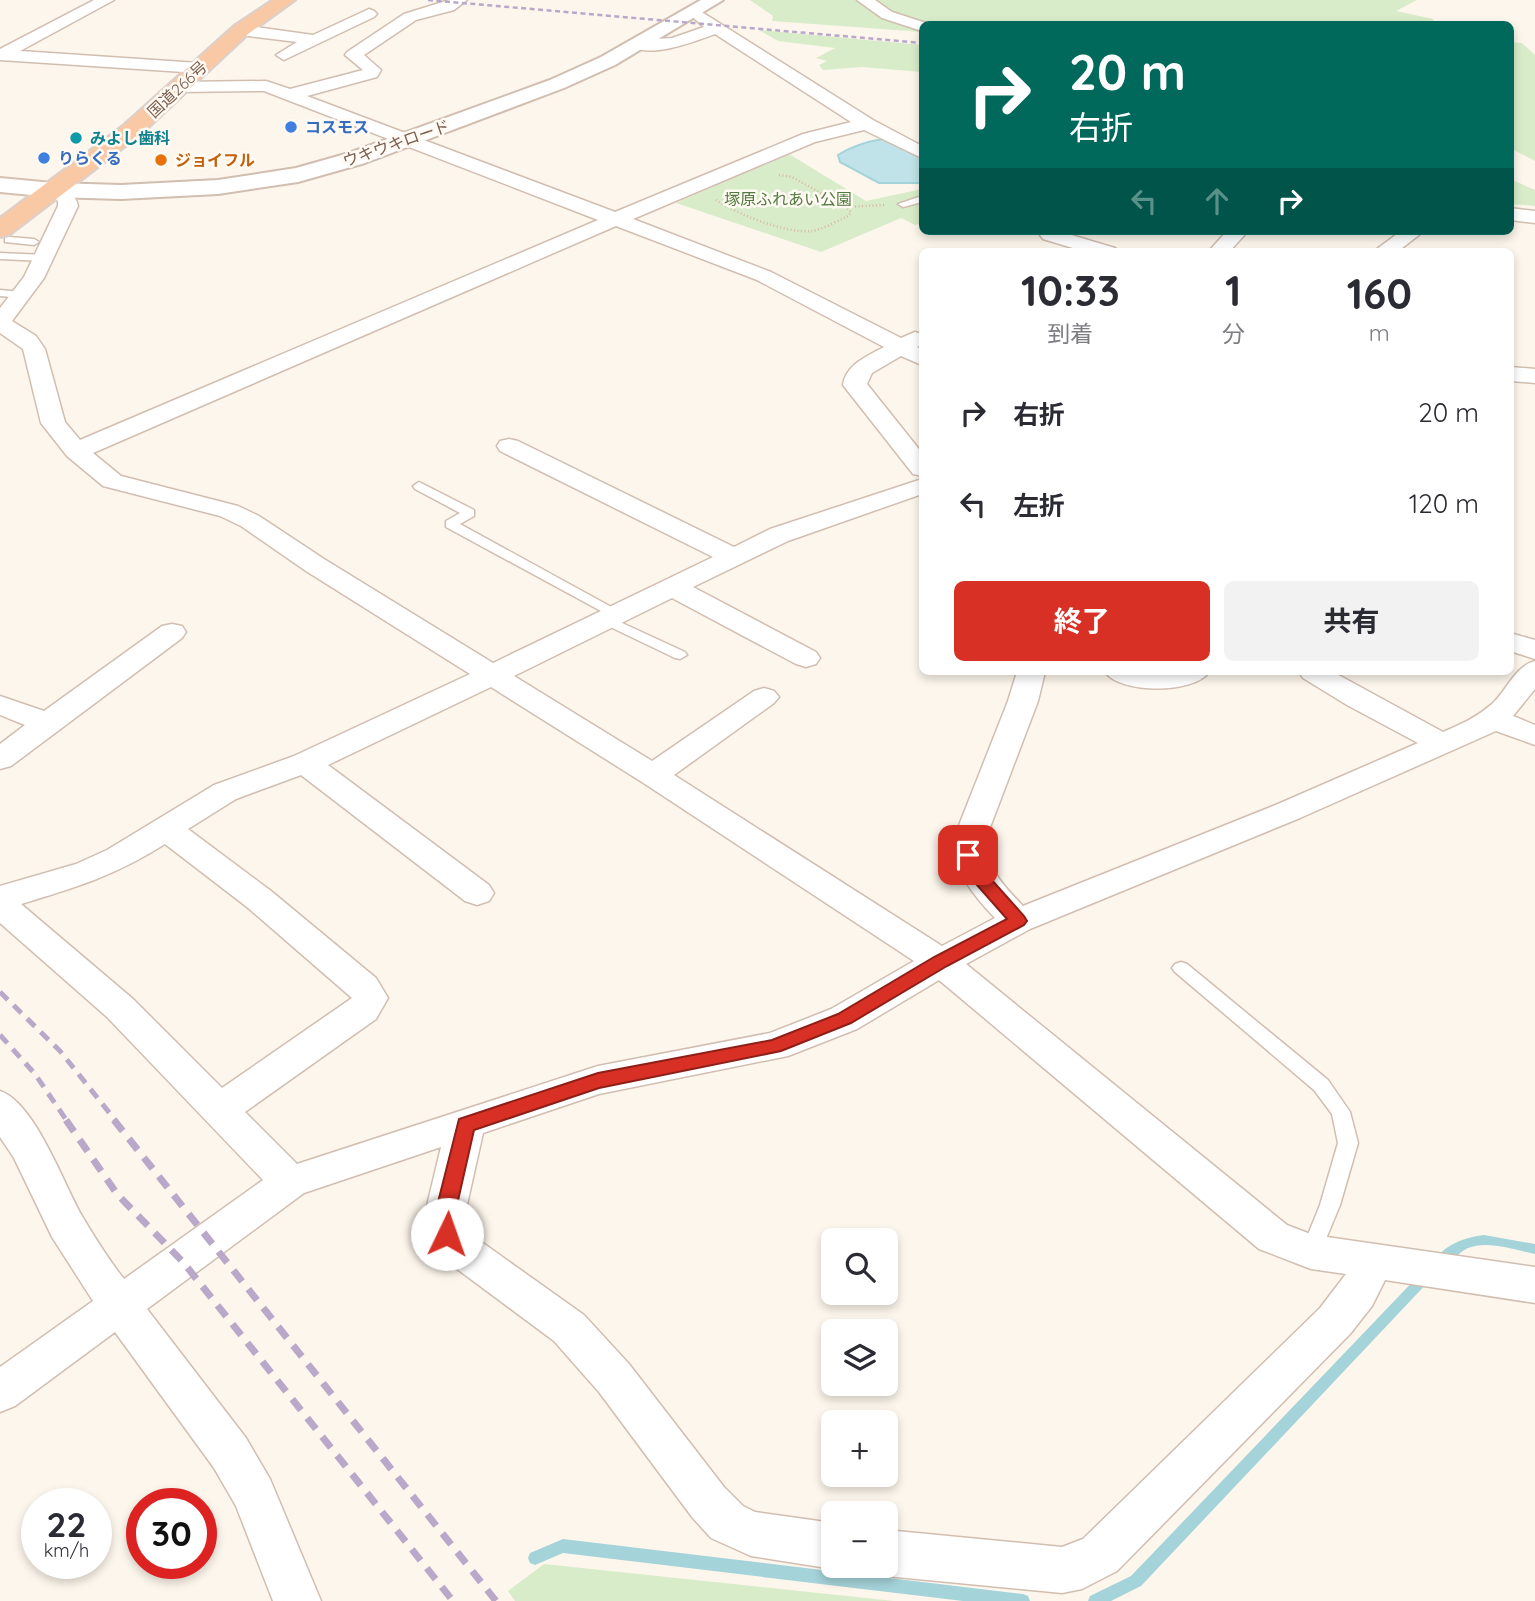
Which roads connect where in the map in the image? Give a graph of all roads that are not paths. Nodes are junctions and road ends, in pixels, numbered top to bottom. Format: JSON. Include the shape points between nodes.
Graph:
{"nodes":[{"id":1,"x":106,"y":0,"type":"edge"},
{"id":2,"x":286,"y":0,"type":"edge"},
{"id":3,"x":459,"y":0,"type":"edge"},
{"id":4,"x":714,"y":0,"type":"edge"},
{"id":5,"x":865,"y":0,"type":"edge"},
{"id":6,"x":686,"y":7,"type":"edge"},
{"id":7,"x":369,"y":14,"type":"dead end"},
{"id":8,"x":919,"y":25,"type":"edge"},
{"id":9,"x":715,"y":29,"type":"junction"},
{"id":10,"x":241,"y":30,"type":"junction"},
{"id":11,"x":315,"y":40,"type":"junction"},
{"id":12,"x":640,"y":44,"type":"junction"},
{"id":13,"x":0,"y":55,"type":"edge"},
{"id":14,"x":284,"y":55,"type":"dead end"},
{"id":15,"x":199,"y":68,"type":"junction"},
{"id":16,"x":180,"y":88,"type":"junction"},
{"id":17,"x":289,"y":96,"type":"junction"},
{"id":18,"x":865,"y":124,"type":"junction"},
{"id":19,"x":406,"y":141,"type":"junction"},
{"id":20,"x":919,"y":151,"type":"edge"},
{"id":21,"x":0,"y":185,"type":"edge"},
{"id":22,"x":52,"y":190,"type":"junction"},
{"id":23,"x":919,"y":200,"type":"edge"},
{"id":24,"x":903,"y":204,"type":"road end"},
{"id":25,"x":1514,"y":214,"type":"edge"},
{"id":26,"x":1535,"y":217,"type":"edge"},
{"id":27,"x":615,"y":219,"type":"junction"},
{"id":28,"x":1234,"y":235,"type":"edge"},
{"id":29,"x":1408,"y":235,"type":"edge"},
{"id":30,"x":8,"y":237,"type":"edge"},
{"id":31,"x":1045,"y":239,"type":"edge"},
{"id":32,"x":1089,"y":248,"type":"edge"},
{"id":33,"x":1222,"y":248,"type":"edge"},
{"id":34,"x":1389,"y":248,"type":"edge"},
{"id":35,"x":39,"y":250,"type":"junction"},
{"id":36,"x":0,"y":254,"type":"edge"},
{"id":37,"x":0,"y":293,"type":"edge"},
{"id":38,"x":22,"y":295,"type":"junction"},
{"id":39,"x":0,"y":323,"type":"edge"},
{"id":40,"x":919,"y":336,"type":"edge"},
{"id":41,"x":901,"y":348,"type":"junction"},
{"id":42,"x":919,"y":357,"type":"edge"},
{"id":43,"x":1514,"y":374,"type":"edge"},
{"id":44,"x":1535,"y":376,"type":"edge"},
{"id":45,"x":509,"y":446,"type":"dead end"},
{"id":46,"x":76,"y":451,"type":"junction"},
{"id":47,"x":919,"y":464,"type":"edge"},
{"id":48,"x":419,"y":486,"type":"dead end"},
{"id":49,"x":919,"y":487,"type":"edge"},
{"id":50,"x":734,"y":557,"type":"junction"},
{"id":51,"x":672,"y":587,"type":"junction"},
{"id":52,"x":612,"y":617,"type":"junction"},
{"id":53,"x":172,"y":632,"type":"dead end"},
{"id":54,"x":1514,"y":642,"type":"edge"},
{"id":55,"x":1535,"y":650,"type":"edge"},
{"id":56,"x":680,"y":655,"type":"dead end"},
{"id":57,"x":807,"y":658,"type":"dead end"},
{"id":58,"x":1535,"y":670,"type":"edge"},
{"id":59,"x":492,"y":674,"type":"junction"},
{"id":60,"x":1030,"y":675,"type":"edge"},
{"id":61,"x":1129,"y":675,"type":"edge"},
{"id":62,"x":1189,"y":675,"type":"edge"},
{"id":63,"x":1318,"y":675,"type":"edge"},
{"id":64,"x":764,"y":698,"type":"dead end"},
{"id":65,"x":0,"y":705,"type":"edge"},
{"id":66,"x":1494,"y":719,"type":"junction"},
{"id":67,"x":47,"y":723,"type":"junction"},
{"id":68,"x":1535,"y":736,"type":"edge"},
{"id":69,"x":1443,"y":744,"type":"junction"},
{"id":70,"x":0,"y":759,"type":"edge"},
{"id":71,"x":305,"y":763,"type":"junction"},
{"id":72,"x":653,"y":775,"type":"junction"},
{"id":73,"x":165,"y":828,"type":"junction"},
{"id":74,"x":477,"y":893,"type":"dead end"},
{"id":75,"x":0,"y":898,"type":"edge"},
{"id":76,"x":0,"y":904,"type":"edge"},
{"id":77,"x":1018,"y":921,"type":"junction"},
{"id":78,"x":941,"y":962,"type":"junction"},
{"id":79,"x":1181,"y":968,"type":"dead end"},
{"id":80,"x":0,"y":1106,"type":"edge"},
{"id":81,"x":218,"y":1111,"type":"junction"},
{"id":82,"x":466,"y":1125,"type":"junction"},
{"id":83,"x":290,"y":1182,"type":"junction"},
{"id":84,"x":1311,"y":1252,"type":"junction"},
{"id":85,"x":1388,"y":1263,"type":"junction"},
{"id":86,"x":1535,"y":1284,"type":"edge"},
{"id":87,"x":121,"y":1306,"type":"junction"},
{"id":88,"x":0,"y":1392,"type":"edge"},
{"id":89,"x":821,"y":1544,"type":"edge"},
{"id":90,"x":898,"y":1554,"type":"edge"},
{"id":91,"x":297,"y":1601,"type":"edge"}],
"edges":[{"from":1,"to":13,"type":"street"},
{"from":2,"to":10,"type":"highway","name":"国道266号"},
{"from":3,"to":17,"type":"street","via":[[410,17],[353,55],[373,70],[370,72]]},
{"from":4,"to":12,"type":"street","name":"ウキウキロード"},
{"from":5,"to":8,"type":"street","via":[[887,15]]},
{"from":6,"to":9,"type":"street"},
{"from":7,"to":11,"type":"street"},
{"from":9,"to":12,"type":"street","via":[[674,43]]},
{"from":9,"to":18,"type":"street"},
{"from":10,"to":11,"type":"street"},
{"from":10,"to":15,"type":"highway","name":"国道266号"},
{"from":11,"to":14,"type":"street"},
{"from":12,"to":19,"type":"street","name":"ウキウキロード","via":[[557,84]]},
{"from":13,"to":15,"type":"street"},
{"from":15,"to":16,"type":"highway","name":"国道266号"},
{"from":16,"to":17,"type":"street","via":[[262,85]]},
{"from":16,"to":22,"type":"highway","name":"国道266号"},
{"from":17,"to":19,"type":"street"},
{"from":18,"to":20,"type":"street"},
{"from":18,"to":27,"type":"street","via":[[788,145]]},
{"from":19,"to":22,"type":"street","name":"ウキウキロード","via":[[298,175],[256,183],[178,191]]},
{"from":19,"to":27,"type":"street"},
{"from":21,"to":22,"type":"street","name":"ウキウキロード"},
{"from":22,"to":30,"type":"highway","name":"国道266号"},
{"from":22,"to":35,"type":"street","via":[[67,199],[68,206]]},
{"from":23,"to":24,"type":"lane"},
{"from":25,"to":26,"type":"street"},
{"from":27,"to":41,"type":"street","via":[[764,276]]},
{"from":27,"to":46,"type":"street"},
{"from":28,"to":33,"type":"street"},
{"from":29,"to":34,"type":"street"},
{"from":30,"to":35,"type":"lane"},
{"from":30,"to":36,"type":"lane"},
{"from":31,"to":32,"type":"street"},
{"from":35,"to":36,"type":"lane"},
{"from":35,"to":38,"type":"street"},
{"from":37,"to":38,"type":"lane"},
{"from":38,"to":39,"type":"street"},
{"from":39,"to":46,"type":"street","via":[[34,349],[53,423]]},
{"from":40,"to":41,"type":"street"},
{"from":41,"to":42,"type":"street"},
{"from":41,"to":47,"type":"street","via":[[864,368],[855,385]]},
{"from":43,"to":44,"type":"street"},
{"from":45,"to":50,"type":"street"},
{"from":46,"to":59,"type":"street","via":[[112,481],[229,511],[250,521]]},
{"from":48,"to":52,"type":"lane","via":[[469,513],[451,524]]},
{"from":49,"to":50,"type":"street","via":[[799,527]]},
{"from":50,"to":51,"type":"street"},
{"from":51,"to":52,"type":"street"},
{"from":51,"to":57,"type":"street"},
{"from":52,"to":56,"type":"lane"},
{"from":52,"to":59,"type":"street"},
{"from":53,"to":67,"type":"street"},
{"from":54,"to":55,"type":"street"},
{"from":58,"to":66,"type":"street"},
{"from":59,"to":71,"type":"street"},
{"from":59,"to":72,"type":"street"},
{"from":60,"to":77,"type":"street","via":[[970,838],[968,855],[975,872]]},
{"from":61,"to":62,"type":"street","via":[[1153,682]]},
{"from":63,"to":69,"type":"street"},
{"from":64,"to":72,"type":"street"},
{"from":65,"to":67,"type":"street"},
{"from":66,"to":68,"type":"street"},
{"from":66,"to":69,"type":"street"},
{"from":67,"to":70,"type":"street"},
{"from":69,"to":77,"type":"street"},
{"from":71,"to":73,"type":"street","via":[[225,792]]},
{"from":71,"to":74,"type":"street"},
{"from":72,"to":78,"type":"street"},
{"from":73,"to":75,"type":"street","via":[[88,872]]},
{"from":73,"to":81,"type":"street","via":[[259,899],[364,987],[370,998],[363,1010]]},
{"from":76,"to":81,"type":"street","via":[[120,1008]]},
{"from":77,"to":78,"type":"street"},
{"from":78,"to":82,"type":"street","via":[[844,1018],[775,1046],[598,1080]]},
{"from":78,"to":84,"type":"street","via":[[1256,1224],[1273,1237]]},
{"from":79,"to":84,"type":"lane","via":[[1321,1085],[1341,1112],[1348,1143]]},
{"from":80,"to":87,"type":"street","via":[[29,1149],[91,1267]]},
{"from":81,"to":83,"type":"street"},
{"from":82,"to":83,"type":"street"},
{"from":82,"to":89,"type":"street","via":[[444,1218],[447,1234],[459,1248],[569,1328],[727,1522],[751,1534]]},
{"from":83,"to":87,"type":"street"},
{"from":84,"to":85,"type":"street"},
{"from":85,"to":86,"type":"street"},
{"from":85,"to":90,"type":"street","via":[[1368,1275],[1335,1321],[1100,1555],[1082,1566],[1062,1570]]},
{"from":87,"to":88,"type":"street"},
{"from":87,"to":91,"type":"street","via":[[230,1453],[254,1494]]}]}
